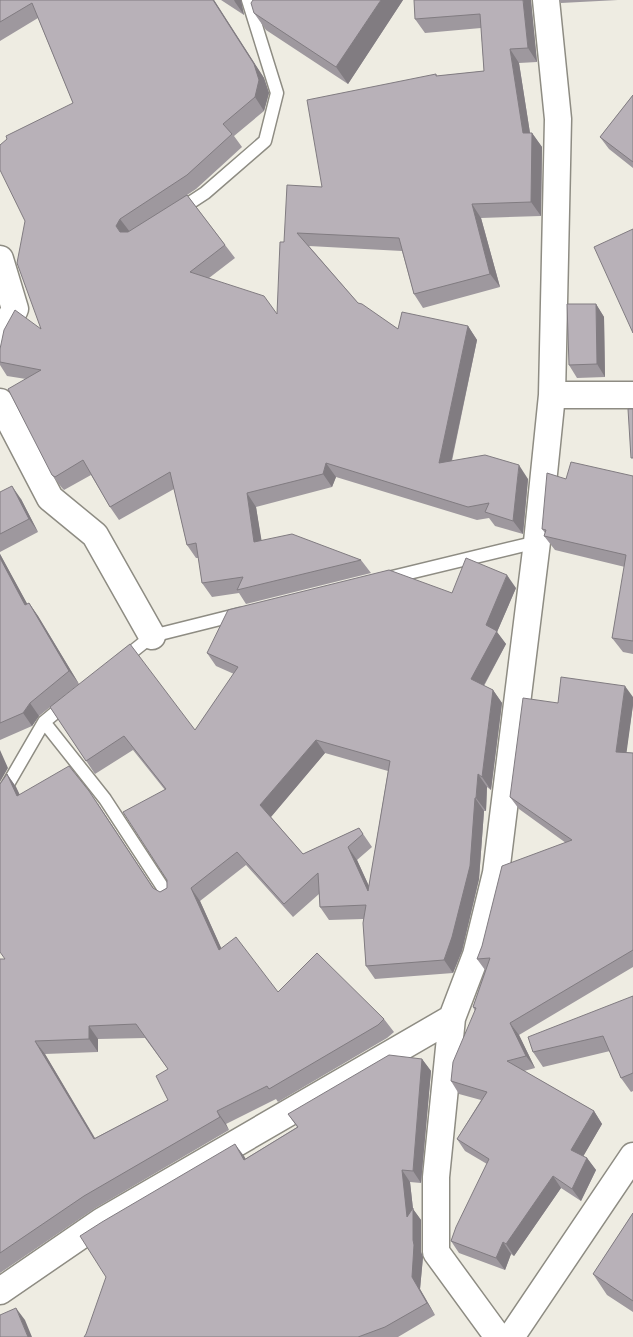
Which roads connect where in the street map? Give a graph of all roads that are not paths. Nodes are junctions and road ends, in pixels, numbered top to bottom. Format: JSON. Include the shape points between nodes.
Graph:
{"nodes":[{"id":1,"x":248,"y":0,"type":"edge"},
{"id":2,"x":546,"y":0,"type":"edge"},
{"id":3,"x":166,"y":219,"type":"edge"},
{"id":4,"x":0,"y":259,"type":"edge"},
{"id":5,"x":0,"y":337,"type":"edge"},
{"id":6,"x":552,"y":395,"type":"junction"},
{"id":7,"x":633,"y":395,"type":"edge"},
{"id":8,"x":0,"y":402,"type":"edge"},
{"id":9,"x":537,"y":542,"type":"junction"},
{"id":10,"x":375,"y":581,"type":"edge"},
{"id":11,"x":253,"y":610,"type":"edge"},
{"id":12,"x":152,"y":636,"type":"junction"},
{"id":13,"x":113,"y":666,"type":"edge"},
{"id":14,"x":75,"y":697,"type":"edge"},
{"id":15,"x":44,"y":722,"type":"junction"},
{"id":16,"x":0,"y":798,"type":"edge"},
{"id":17,"x":169,"y":897,"type":"edge"},
{"id":18,"x":452,"y":1018,"type":"junction"},
{"id":19,"x":633,"y":1156,"type":"edge"},
{"id":20,"x":0,"y":1291,"type":"edge"},
{"id":21,"x":498,"y":1337,"type":"edge"},
{"id":22,"x":511,"y":1337,"type":"edge"}],
"edges":[{"from":1,"to":3,"type":"lane","via":[[277,93],[265,141],[205,194]]},
{"from":2,"to":6,"type":"street","via":[[558,119]]},
{"from":4,"to":5,"type":"street","via":[[15,309]]},
{"from":6,"to":7,"type":"street"},
{"from":6,"to":9,"type":"street"},
{"from":8,"to":12,"type":"street","via":[[50,498],[95,535]]},
{"from":9,"to":10,"type":"lane"},
{"from":9,"to":18,"type":"street","via":[[496,873],[476,955]]},
{"from":11,"to":12,"type":"lane"},
{"from":12,"to":13,"type":"lane"},
{"from":14,"to":15,"type":"lane"},
{"from":15,"to":16,"type":"lane"},
{"from":15,"to":17,"type":"lane","via":[[105,799]]},
{"from":18,"to":20,"type":"street","via":[[102,1221]]},
{"from":18,"to":21,"type":"street","via":[[436,1177],[436,1252]]},
{"from":19,"to":22,"type":"street"}]}
